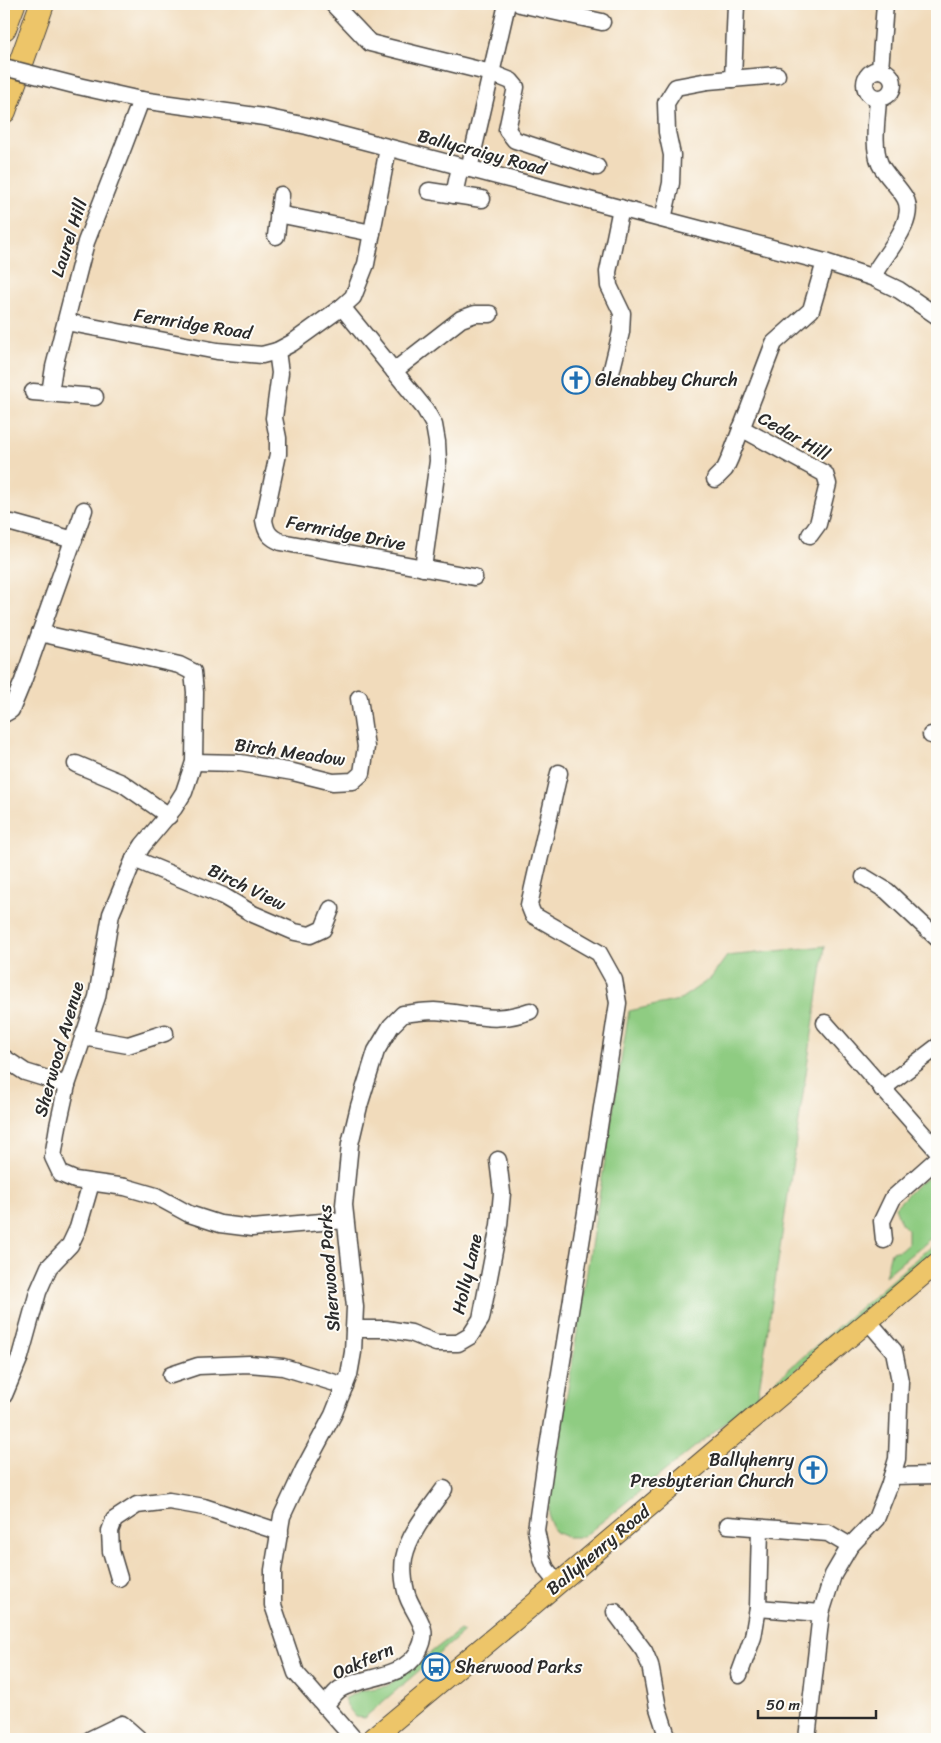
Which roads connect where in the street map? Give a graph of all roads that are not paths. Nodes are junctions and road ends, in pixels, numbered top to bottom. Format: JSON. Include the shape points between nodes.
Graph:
{"nodes":[{"id":1,"x":13,"y":4,"type":"edge"},
{"id":2,"x":42,"y":4,"type":"edge"},
{"id":3,"x":333,"y":4,"type":"edge"},
{"id":4,"x":507,"y":4,"type":"edge"},
{"id":5,"x":520,"y":4,"type":"edge"},
{"id":6,"x":736,"y":4,"type":"edge"},
{"id":7,"x":885,"y":4,"type":"edge"},
{"id":8,"x":602,"y":22,"type":"dead end"},
{"id":9,"x":4,"y":28,"type":"edge"},
{"id":10,"x":4,"y":66,"type":"edge"},
{"id":11,"x":491,"y":73,"type":"junction"},
{"id":12,"x":778,"y":75,"type":"dead end"},
{"id":13,"x":733,"y":78,"type":"junction"},
{"id":14,"x":140,"y":100,"type":"junction"},
{"id":15,"x":4,"y":111,"type":"edge"},
{"id":16,"x":388,"y":148,"type":"junction"},
{"id":17,"x":597,"y":167,"type":"dead end"},
{"id":18,"x":464,"y":168,"type":"junction"},
{"id":19,"x":429,"y":191,"type":"dead end"},
{"id":20,"x":281,"y":195,"type":"dead end"},
{"id":21,"x":454,"y":195,"type":"junction"},
{"id":22,"x":482,"y":199,"type":"dead end"},
{"id":23,"x":621,"y":208,"type":"junction"},
{"id":24,"x":278,"y":214,"type":"junction"},
{"id":25,"x":664,"y":219,"type":"junction"},
{"id":26,"x":372,"y":233,"type":"junction"},
{"id":27,"x":276,"y":236,"type":"dead end"},
{"id":28,"x":825,"y":262,"type":"junction"},
{"id":29,"x":874,"y":278,"type":"junction"},
{"id":30,"x":342,"y":307,"type":"junction"},
{"id":31,"x":490,"y":314,"type":"dead end"},
{"id":32,"x":937,"y":316,"type":"edge"},
{"id":33,"x":66,"y":322,"type":"junction"},
{"id":34,"x":277,"y":351,"type":"junction"},
{"id":35,"x":394,"y":371,"type":"junction"},
{"id":36,"x":611,"y":373,"type":"dead end"},
{"id":37,"x":33,"y":392,"type":"dead end"},
{"id":38,"x":50,"y":393,"type":"junction"},
{"id":39,"x":95,"y":397,"type":"dead end"},
{"id":40,"x":741,"y":428,"type":"junction"},
{"id":41,"x":715,"y":479,"type":"dead end"},
{"id":42,"x":84,"y":510,"type":"dead end"},
{"id":43,"x":4,"y":523,"type":"edge"},
{"id":44,"x":810,"y":534,"type":"dead end"},
{"id":45,"x":74,"y":540,"type":"junction"},
{"id":46,"x":423,"y":568,"type":"junction"},
{"id":47,"x":474,"y":577,"type":"dead end"},
{"id":48,"x":40,"y":633,"type":"junction"},
{"id":49,"x":359,"y":698,"type":"dead end"},
{"id":50,"x":4,"y":714,"type":"edge"},
{"id":51,"x":194,"y":762,"type":"junction"},
{"id":52,"x":76,"y":764,"type":"dead end"},
{"id":53,"x":559,"y":773,"type":"dead end"},
{"id":54,"x":168,"y":816,"type":"junction"},
{"id":55,"x":134,"y":859,"type":"junction"},
{"id":56,"x":864,"y":877,"type":"dead end"},
{"id":57,"x":331,"y":909,"type":"dead end"},
{"id":58,"x":937,"y":938,"type":"edge"},
{"id":59,"x":530,"y":1011,"type":"dead end"},
{"id":60,"x":825,"y":1023,"type":"dead end"},
{"id":61,"x":165,"y":1033,"type":"dead end"},
{"id":62,"x":83,"y":1037,"type":"junction"},
{"id":63,"x":937,"y":1047,"type":"edge"},
{"id":64,"x":4,"y":1058,"type":"edge"},
{"id":65,"x":68,"y":1085,"type":"junction"},
{"id":66,"x":882,"y":1088,"type":"junction"},
{"id":67,"x":937,"y":1150,"type":"edge"},
{"id":68,"x":937,"y":1159,"type":"edge"},
{"id":69,"x":498,"y":1160,"type":"dead end"},
{"id":70,"x":91,"y":1183,"type":"junction"},
{"id":71,"x":345,"y":1220,"type":"junction"},
{"id":72,"x":884,"y":1240,"type":"dead end"},
{"id":73,"x":937,"y":1263,"type":"edge"},
{"id":74,"x":869,"y":1322,"type":"junction"},
{"id":75,"x":354,"y":1329,"type":"junction"},
{"id":76,"x":171,"y":1375,"type":"dead end"},
{"id":77,"x":345,"y":1386,"type":"junction"},
{"id":78,"x":4,"y":1395,"type":"edge"},
{"id":79,"x":937,"y":1475,"type":"edge"},
{"id":80,"x":892,"y":1476,"type":"junction"},
{"id":81,"x":444,"y":1489,"type":"dead end"},
{"id":82,"x":728,"y":1525,"type":"dead end"},
{"id":83,"x":760,"y":1528,"type":"junction"},
{"id":84,"x":280,"y":1532,"type":"junction"},
{"id":85,"x":850,"y":1546,"type":"junction"},
{"id":86,"x":119,"y":1578,"type":"dead end"},
{"id":87,"x":558,"y":1584,"type":"junction"},
{"id":88,"x":758,"y":1608,"type":"junction"},
{"id":89,"x":615,"y":1612,"type":"dead end"},
{"id":90,"x":820,"y":1613,"type":"junction"},
{"id":91,"x":739,"y":1675,"type":"dead end"},
{"id":92,"x":325,"y":1706,"type":"junction"},
{"id":93,"x":666,"y":1738,"type":"edge"},
{"id":94,"x":91,"y":1739,"type":"edge"},
{"id":95,"x":139,"y":1739,"type":"edge"},
{"id":96,"x":354,"y":1739,"type":"edge"},
{"id":97,"x":372,"y":1739,"type":"edge"},
{"id":98,"x":807,"y":1739,"type":"edge"}],
"edges":[{"from":1,"to":9,"type":"highway"},
{"from":2,"to":15,"type":"highway"},
{"from":3,"to":11,"type":"street","via":[[370,43]]},
{"from":4,"to":11,"type":"street"},
{"from":5,"to":8,"type":"street"},
{"from":6,"to":13,"type":"street"},
{"from":7,"to":29,"type":"street","via":[[880,70],[888,72],[893,79],[893,88],[889,95],[878,99],[876,147],[880,164],[906,199],[908,208],[907,221]]},
{"from":10,"to":14,"type":"street","name":"Ballycraigy Road","bridge":true},
{"from":11,"to":17,"type":"street","via":[[511,81],[516,87],[507,130],[515,140]]},
{"from":11,"to":18,"type":"street"},
{"from":12,"to":13,"type":"street"},
{"from":13,"to":25,"type":"street","via":[[676,87],[666,104],[672,155]]},
{"from":14,"to":16,"type":"street","name":"Ballycraigy Road","via":[[264,117]]},
{"from":14,"to":33,"type":"street","name":"Laurel Hill","via":[[86,242]]},
{"from":16,"to":18,"type":"street","name":"Ballycraigy Road"},
{"from":16,"to":26,"type":"street","name":"Fernridge Road"},
{"from":18,"to":21,"type":"street"},
{"from":18,"to":23,"type":"street","name":"Ballycraigy Road"},
{"from":19,"to":21,"type":"street"},
{"from":20,"to":24,"type":"street"},
{"from":21,"to":22,"type":"street"},
{"from":23,"to":25,"type":"street","name":"Ballycraigy Road"},
{"from":23,"to":36,"type":"street","via":[[608,272],[608,286],[622,313]]},
{"from":24,"to":26,"type":"street"},
{"from":24,"to":27,"type":"street"},
{"from":25,"to":28,"type":"street","name":"Ballycraigy Road"},
{"from":26,"to":30,"type":"street","name":"Fernridge Road","via":[[359,284],[353,297]]},
{"from":28,"to":29,"type":"street","name":"Ballycraigy Road"},
{"from":28,"to":40,"type":"street","name":"Cedar Hill","via":[[811,310],[774,343]]},
{"from":29,"to":32,"type":"street","name":"Ballycraigy Road","via":[[899,290]]},
{"from":30,"to":34,"type":"street","name":"Fernridge Road"},
{"from":30,"to":35,"type":"street","name":"Fernridge Drive"},
{"from":31,"to":35,"type":"street","via":[[461,319]]},
{"from":33,"to":34,"type":"street","name":"Fernridge Road","via":[[217,351],[262,355]]},
{"from":33,"to":38,"type":"street","name":"Laurel Hill"},
{"from":34,"to":46,"type":"street","name":"Fernridge Drive","via":[[280,373],[274,418],[278,454],[264,520],[270,537],[280,542]]},
{"from":35,"to":46,"type":"street","name":"Fernridge Drive","via":[[425,410],[434,425],[437,442],[438,461]]},
{"from":37,"to":38,"type":"street"},
{"from":38,"to":39,"type":"street"},
{"from":40,"to":41,"type":"street","name":"Cedar Hill","via":[[725,469]]},
{"from":40,"to":44,"type":"street","name":"Cedar Hill","via":[[825,474],[828,484],[818,524]]},
{"from":42,"to":45,"type":"street"},
{"from":43,"to":45,"type":"street"},
{"from":45,"to":48,"type":"street"},
{"from":46,"to":47,"type":"street","name":"Fernridge Drive"},
{"from":48,"to":50,"type":"street","via":[[11,710]]},
{"from":48,"to":51,"type":"street","name":"Sherwood Avenue","via":[[179,665],[193,672]]},
{"from":49,"to":51,"type":"street","name":"Birch Meadow","via":[[366,746],[362,772],[354,781],[333,782],[240,763]]},
{"from":51,"to":54,"type":"street","name":"Sherwood Avenue","via":[[184,792]]},
{"from":52,"to":54,"type":"street","via":[[122,783]]},
{"from":53,"to":87,"type":"street","via":[[529,905],[533,915],[599,953],[614,980],[618,1003],[536,1530],[546,1569]]},
{"from":54,"to":55,"type":"street","name":"Sherwood Avenue"},
{"from":55,"to":57,"type":"street","name":"Birch View","via":[[223,896],[294,932],[310,935],[323,929]]},
{"from":55,"to":62,"type":"street","name":"Sherwood Avenue","via":[[110,914],[97,997]]},
{"from":56,"to":58,"type":"street","via":[[888,891]]},
{"from":59,"to":71,"type":"street","name":"Sherwood Parks","via":[[513,1017],[488,1019],[433,1011],[403,1014],[391,1026],[376,1051],[359,1106],[350,1144]]},
{"from":60,"to":66,"type":"street"},
{"from":61,"to":62,"type":"street","via":[[128,1045]]},
{"from":62,"to":65,"type":"street","name":"Sherwood Avenue"},
{"from":63,"to":66,"type":"street"},
{"from":64,"to":65,"type":"street","via":[[25,1072]]},
{"from":65,"to":70,"type":"street","name":"Sherwood Avenue","via":[[52,1156],[61,1174]]},
{"from":66,"to":67,"type":"street"},
{"from":68,"to":72,"type":"street","via":[[893,1198],[882,1221]]},
{"from":69,"to":75,"type":"street","name":"Holly Lane","via":[[502,1193],[499,1225],[481,1319],[470,1336],[458,1343],[436,1343],[411,1333]]},
{"from":70,"to":71,"type":"street","name":"Sherwood Avenue","via":[[125,1187],[156,1196],[189,1214],[220,1224],[252,1228]]},
{"from":70,"to":78,"type":"street","via":[[78,1228],[70,1244],[49,1267],[38,1292],[20,1357]]},
{"from":71,"to":75,"type":"street","name":"Sherwood Parks","via":[[355,1307]]},
{"from":73,"to":74,"type":"main road","name":"Ballyhenry Road"},
{"from":74,"to":80,"type":"street","via":[[894,1352],[900,1381],[897,1459]]},
{"from":74,"to":87,"type":"main road","name":"Ballyhenry Road"},
{"from":75,"to":77,"type":"street","name":"Sherwood Parks","via":[[350,1375]]},
{"from":76,"to":77,"type":"street","via":[[198,1366],[257,1365],[282,1367]]},
{"from":77,"to":84,"type":"street","name":"Sherwood Parks","via":[[282,1516]]},
{"from":79,"to":80,"type":"street"},
{"from":80,"to":85,"type":"street","via":[[876,1519]]},
{"from":81,"to":92,"type":"street","name":"Oakfern","via":[[408,1543],[404,1560],[408,1598],[424,1629],[424,1639],[417,1653],[401,1669],[342,1688]]},
{"from":82,"to":83,"type":"street"},
{"from":83,"to":85,"type":"street","via":[[828,1533]]},
{"from":83,"to":88,"type":"street"},
{"from":84,"to":86,"type":"street","via":[[204,1508],[169,1501],[137,1505],[114,1520],[110,1531],[111,1551]]},
{"from":84,"to":92,"type":"street","name":"Sherwood Parks","via":[[273,1570],[273,1605],[296,1673]]},
{"from":85,"to":90,"type":"street","via":[[832,1575]]},
{"from":87,"to":97,"type":"main road","name":"Ballyhenry Road"},
{"from":88,"to":90,"type":"street"},
{"from":88,"to":91,"type":"street","via":[[753,1637]]},
{"from":89,"to":93,"type":"street","via":[[644,1651],[650,1665]]},
{"from":90,"to":98,"type":"street"},
{"from":92,"to":96,"type":"street","name":"Sherwood Parks"},
{"from":94,"to":95,"type":"street","via":[[122,1724]]}]}
